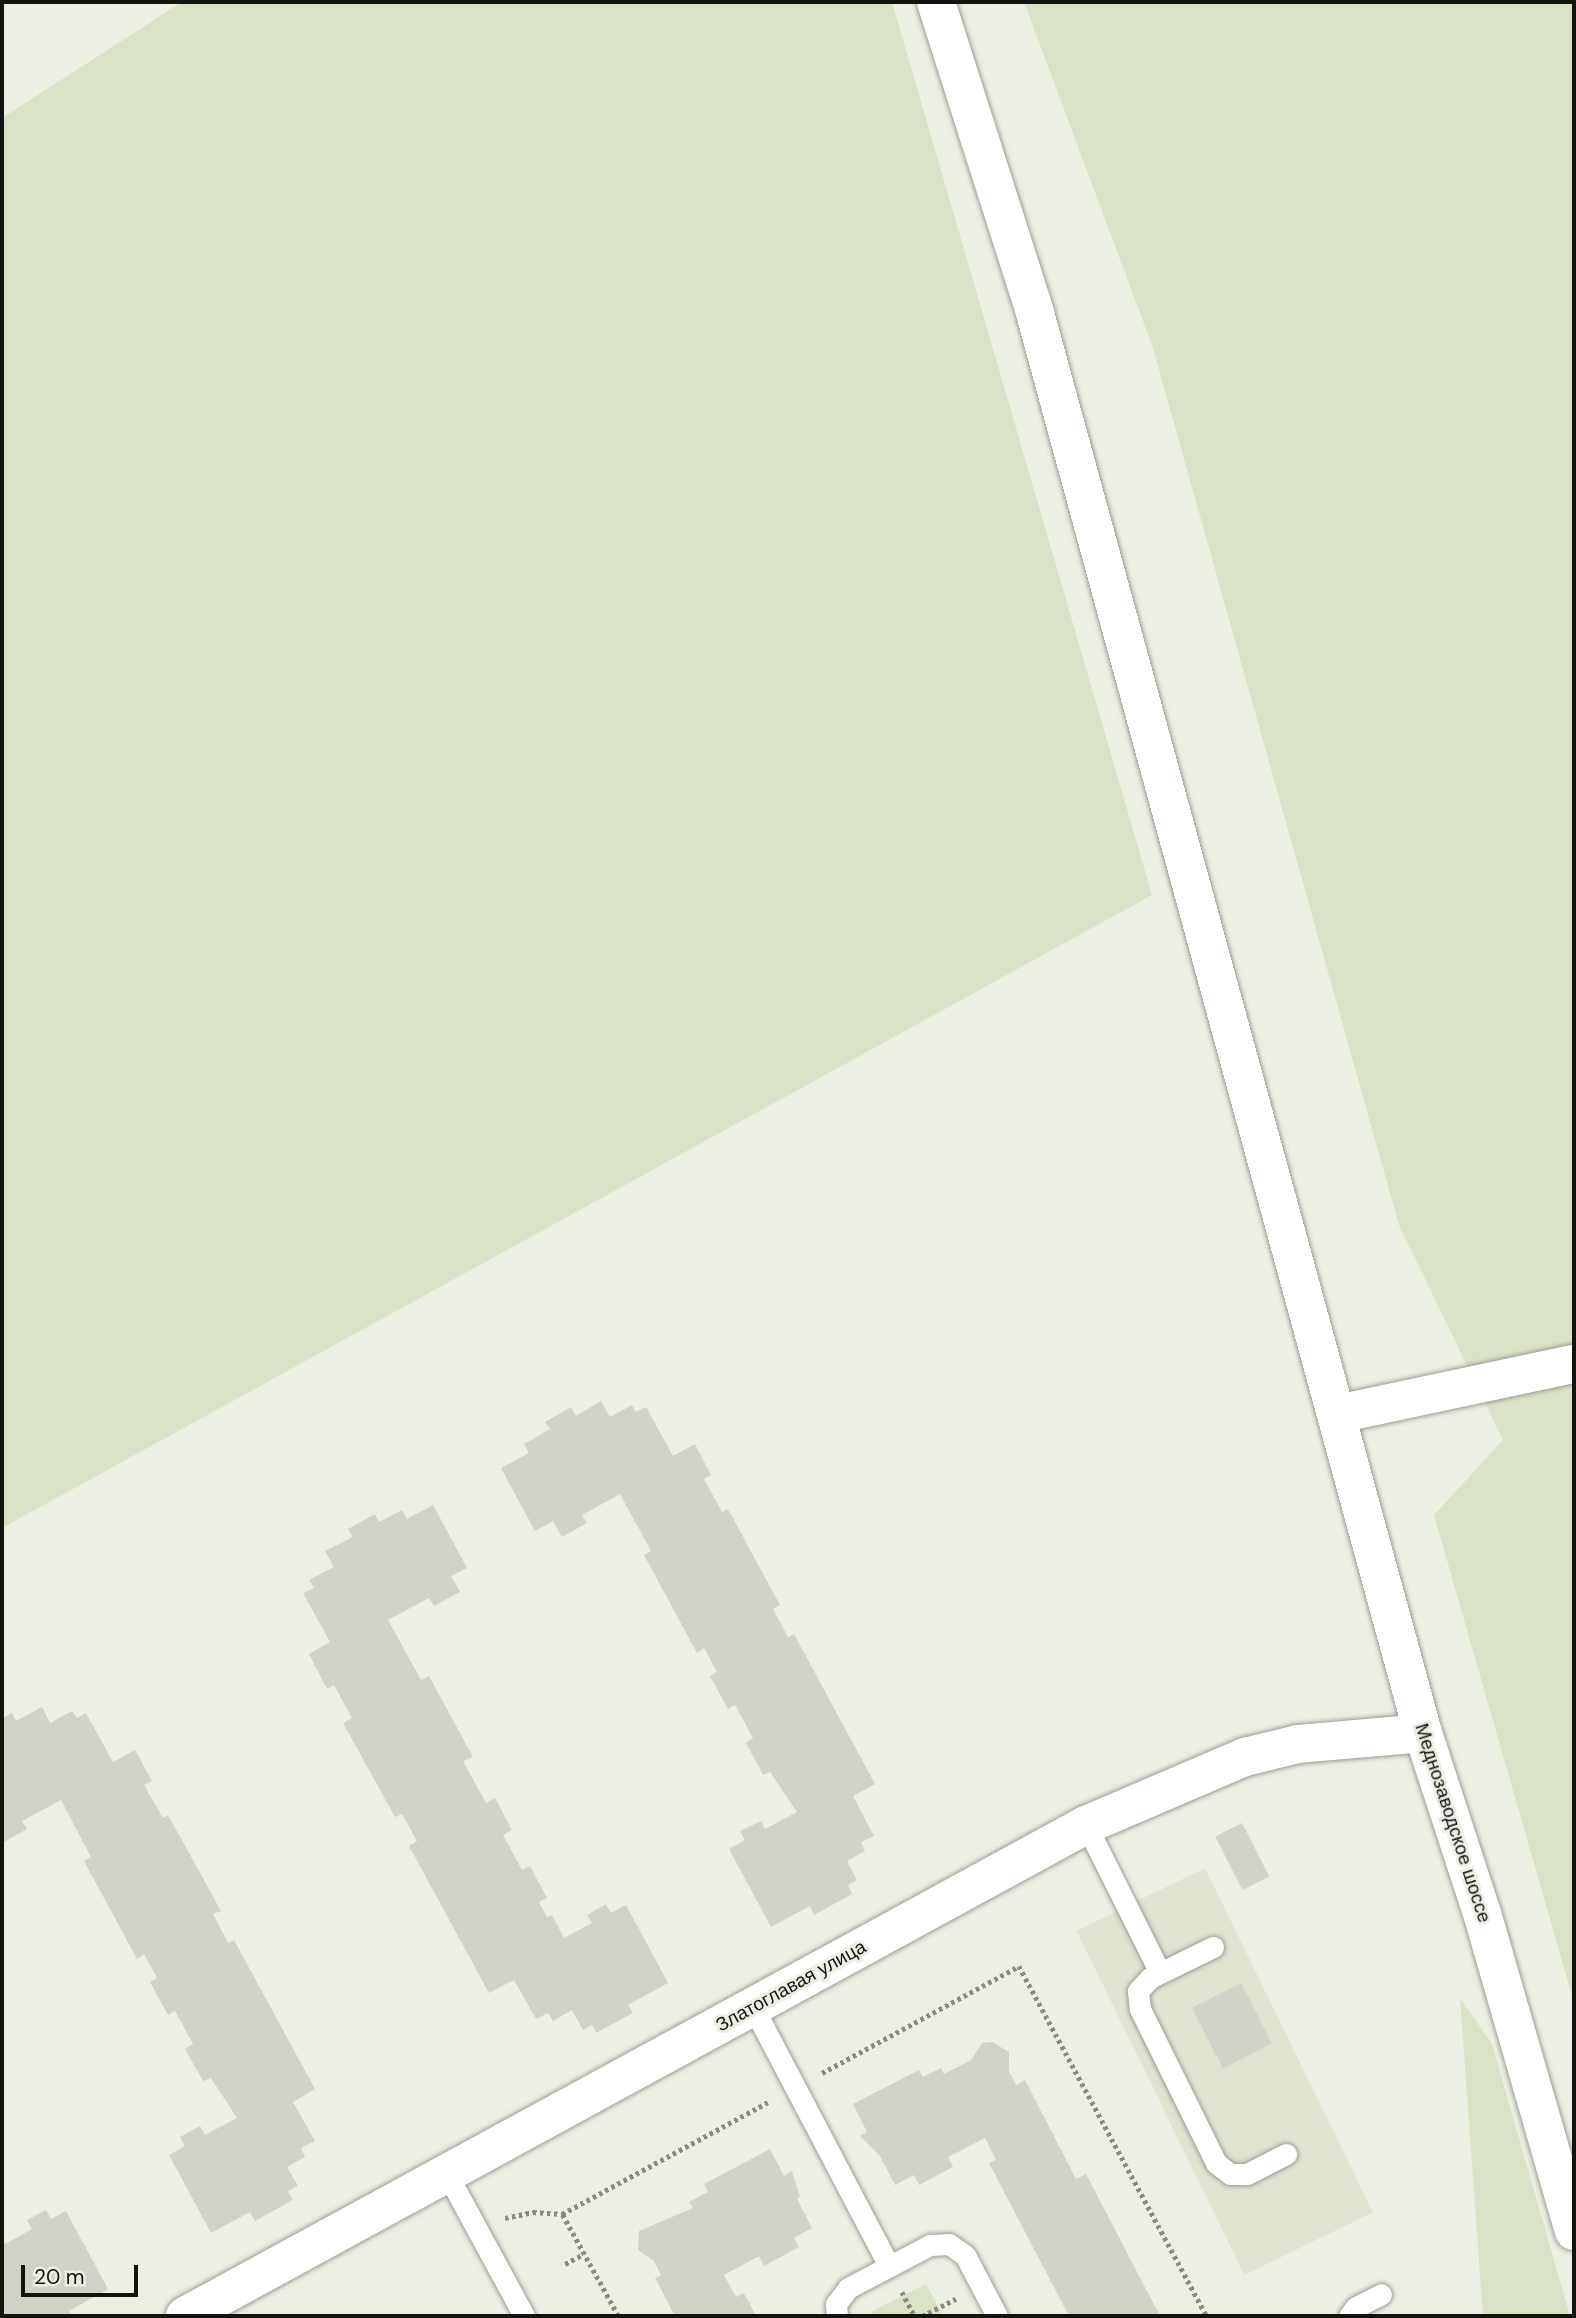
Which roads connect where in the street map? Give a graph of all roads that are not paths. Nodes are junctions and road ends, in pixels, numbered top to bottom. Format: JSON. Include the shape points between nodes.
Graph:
{"nodes":[{"id":1,"x":936,"y":2,"type":"edge"},
{"id":2,"x":1574,"y":1364,"type":"edge"},
{"id":3,"x":1338,"y":1414,"type":"junction"},
{"id":4,"x":1423,"y":1733,"type":"junction"},
{"id":5,"x":1086,"y":1825,"type":"junction"},
{"id":6,"x":1213,"y":1947,"type":"dead end"},
{"id":7,"x":1160,"y":1973,"type":"junction"},
{"id":8,"x":753,"y":2007,"type":"junction"},
{"id":9,"x":1286,"y":2154,"type":"dead end"},
{"id":10,"x":447,"y":2174,"type":"junction"},
{"id":11,"x":1574,"y":2231,"type":"edge"},
{"id":12,"x":889,"y":2266,"type":"junction"},
{"id":13,"x":1381,"y":2294,"type":"dead end"},
{"id":14,"x":190,"y":2315,"type":"edge"},
{"id":15,"x":524,"y":2316,"type":"edge"},
{"id":16,"x":836,"y":2316,"type":"edge"},
{"id":17,"x":997,"y":2316,"type":"edge"},
{"id":18,"x":1349,"y":2316,"type":"edge"}],
"edges":[{"from":1,"to":3,"type":"street","name":"Меднозаводское шоссе","via":[[1035,313]]},
{"from":2,"to":3,"type":"street"},
{"from":3,"to":4,"type":"street","name":"Меднозаводское шоссе"},
{"from":4,"to":5,"type":"street","name":"Златоглавая улица","via":[[1298,1744],[1245,1756]]},
{"from":4,"to":11,"type":"street","name":"Меднозаводское шоссе","via":[[1482,1913]]},
{"from":5,"to":7,"type":"lane"},
{"from":5,"to":8,"type":"street","name":"Златоглавая улица"},
{"from":6,"to":7,"type":"lane"},
{"from":7,"to":9,"type":"lane","via":[[1139,1991],[1140,2009],[1216,2163],[1230,2174],[1247,2174]]},
{"from":8,"to":10,"type":"street","name":"Златоглавая улица"},
{"from":8,"to":12,"type":"lane"},
{"from":10,"to":14,"type":"street","name":"Златоглавая улица"},
{"from":10,"to":15,"type":"lane"},
{"from":12,"to":16,"type":"lane","via":[[848,2288],[836,2304]]},
{"from":12,"to":17,"type":"lane","via":[[930,2245],[949,2244],[965,2255]]},
{"from":13,"to":18,"type":"lane"}]}
